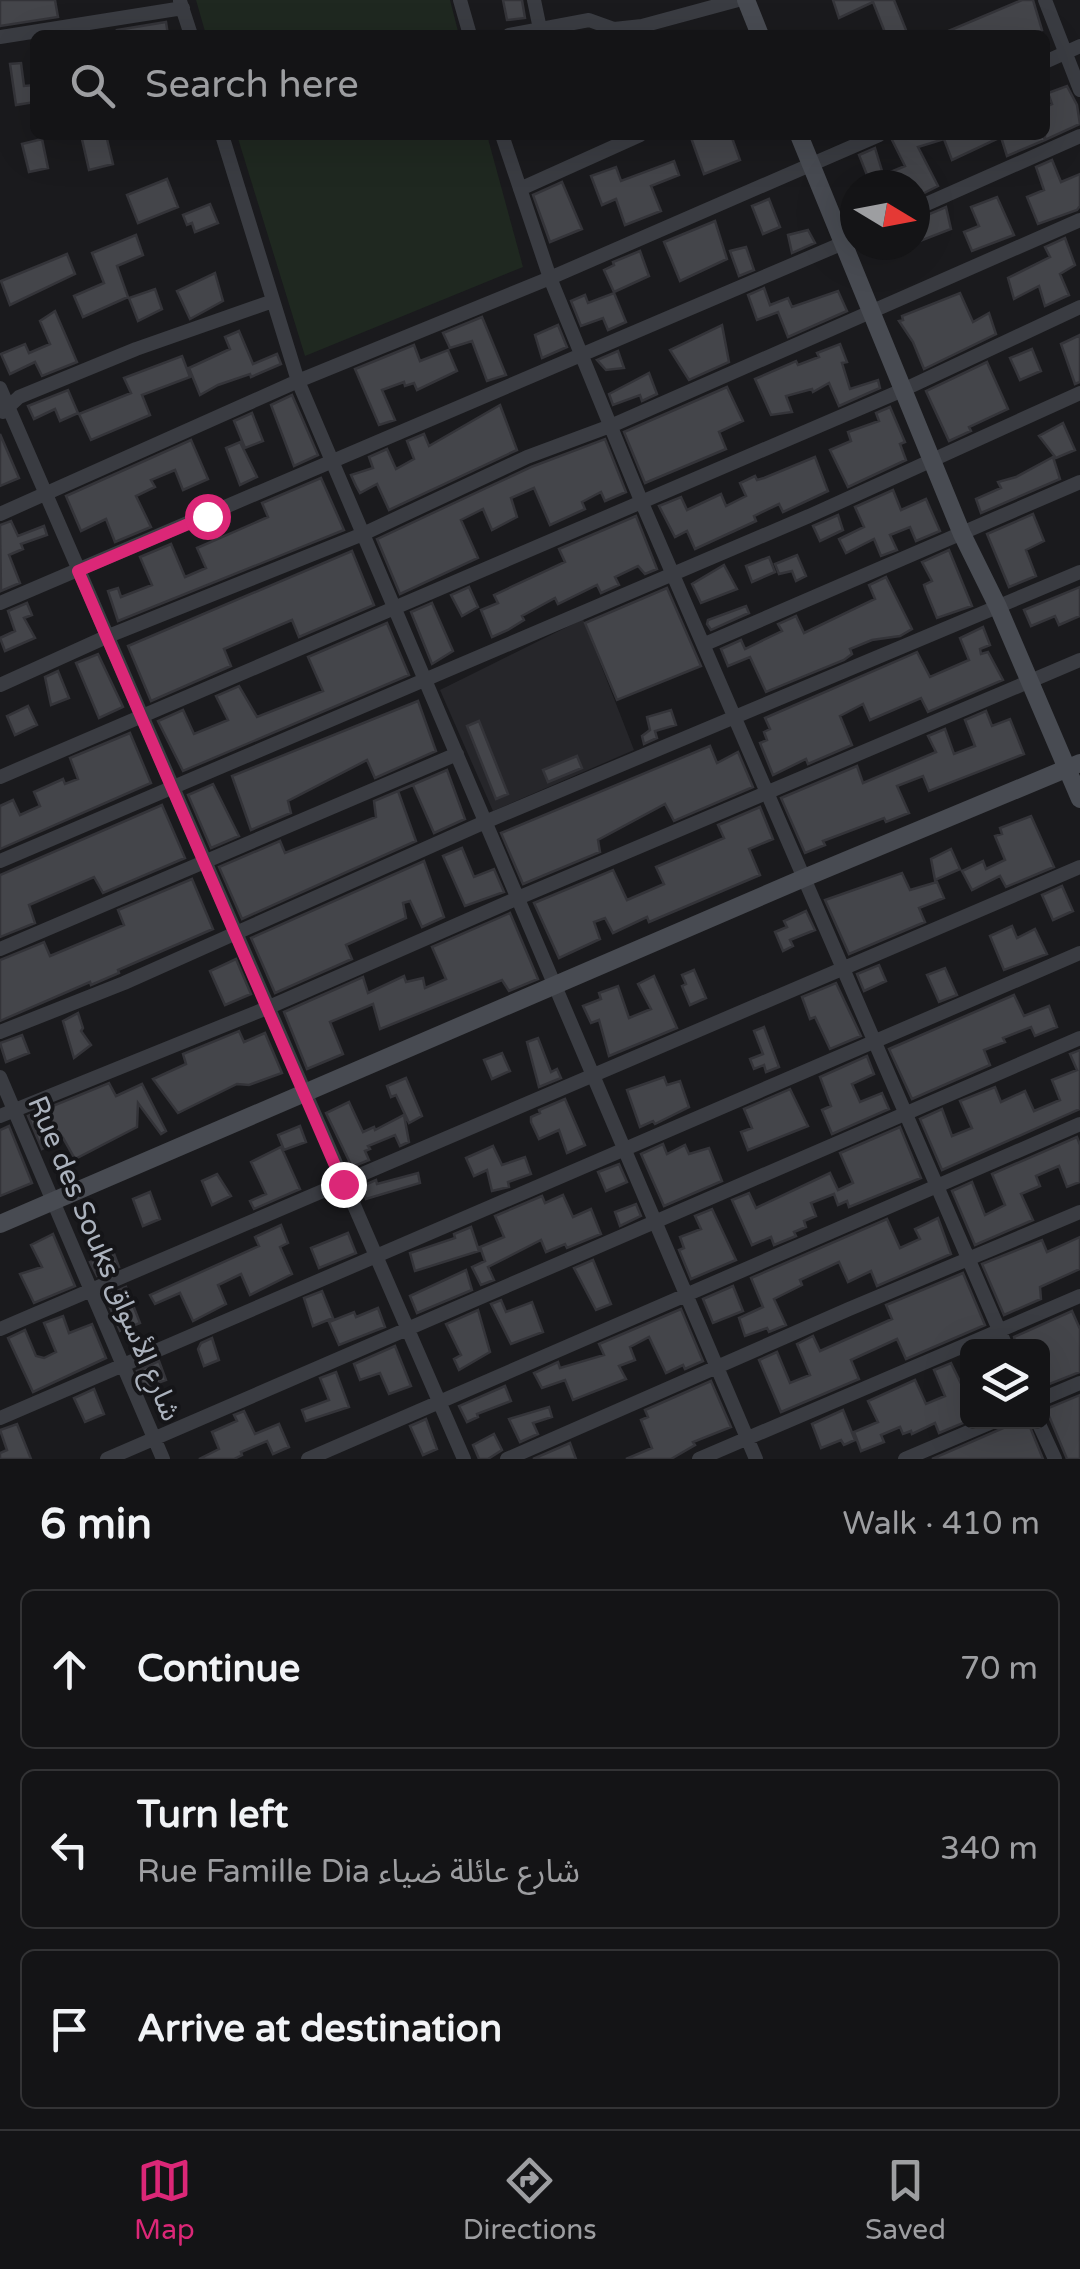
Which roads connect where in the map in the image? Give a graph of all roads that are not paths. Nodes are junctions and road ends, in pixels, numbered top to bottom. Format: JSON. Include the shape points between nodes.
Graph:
{"nodes":[{"id":1,"x":460,"y":0,"type":"edge"},
{"id":2,"x":534,"y":0,"type":"edge"},
{"id":3,"x":738,"y":0,"type":"edge"},
{"id":4,"x":746,"y":0,"type":"edge"},
{"id":5,"x":1045,"y":0,"type":"edge"},
{"id":6,"x":181,"y":4,"type":"edge"},
{"id":7,"x":540,"y":29,"type":"junction"},
{"id":8,"x":38,"y":30,"type":"edge"},
{"id":9,"x":189,"y":30,"type":"edge"},
{"id":10,"x":469,"y":30,"type":"edge"},
{"id":11,"x":535,"y":30,"type":"edge"},
{"id":12,"x":758,"y":30,"type":"edge"},
{"id":13,"x":30,"y":32,"type":"edge"},
{"id":14,"x":0,"y":37,"type":"edge"},
{"id":15,"x":1080,"y":46,"type":"edge"},
{"id":16,"x":1065,"y":53,"type":"junction"},
{"id":17,"x":1050,"y":60,"type":"edge"},
{"id":18,"x":1080,"y":90,"type":"edge"},
{"id":19,"x":1080,"y":136,"type":"edge"},
{"id":20,"x":224,"y":140,"type":"edge"},
{"id":21,"x":504,"y":140,"type":"edge"},
{"id":22,"x":629,"y":140,"type":"edge"},
{"id":23,"x":801,"y":140,"type":"edge"},
{"id":24,"x":868,"y":140,"type":"edge"},
{"id":25,"x":811,"y":165,"type":"junction"},
{"id":26,"x":520,"y":189,"type":"junction"},
{"id":27,"x":930,"y":202,"type":"edge"},
{"id":28,"x":1080,"y":220,"type":"edge"},
{"id":29,"x":840,"y":222,"type":"edge"},
{"id":30,"x":840,"y":244,"type":"edge"},
{"id":31,"x":856,"y":260,"type":"edge"},
{"id":32,"x":550,"y":278,"type":"junction"},
{"id":33,"x":273,"y":301,"type":"junction"},
{"id":34,"x":1080,"y":307,"type":"edge"},
{"id":35,"x":872,"y":309,"type":"junction"},
{"id":36,"x":580,"y":354,"type":"junction"},
{"id":37,"x":298,"y":380,"type":"junction"},
{"id":38,"x":0,"y":388,"type":"edge"},
{"id":39,"x":905,"y":389,"type":"junction"},
{"id":40,"x":1080,"y":393,"type":"edge"},
{"id":41,"x":4,"y":411,"type":"edge"},
{"id":42,"x":612,"y":426,"type":"junction"},
{"id":43,"x":933,"y":458,"type":"junction"},
{"id":44,"x":332,"y":461,"type":"junction"},
{"id":45,"x":1080,"y":482,"type":"edge"},
{"id":46,"x":45,"y":495,"type":"junction"},
{"id":47,"x":642,"y":503,"type":"junction"},
{"id":48,"x":0,"y":514,"type":"edge"},
{"id":49,"x":363,"y":534,"type":"junction"},
{"id":50,"x":962,"y":534,"type":"junction"},
{"id":51,"x":78,"y":571,"type":"junction"},
{"id":52,"x":1080,"y":572,"type":"edge"},
{"id":53,"x":673,"y":573,"type":"junction"},
{"id":54,"x":0,"y":603,"type":"edge"},
{"id":55,"x":998,"y":607,"type":"junction"},
{"id":56,"x":394,"y":608,"type":"junction"},
{"id":57,"x":106,"y":637,"type":"junction"},
{"id":58,"x":704,"y":644,"type":"junction"},
{"id":59,"x":1080,"y":660,"type":"edge"},
{"id":60,"x":425,"y":680,"type":"junction"},
{"id":61,"x":1030,"y":681,"type":"junction"},
{"id":62,"x":0,"y":685,"type":"edge"},
{"id":63,"x":736,"y":716,"type":"junction"},
{"id":64,"x":141,"y":717,"type":"junction"},
{"id":65,"x":457,"y":754,"type":"junction"},
{"id":66,"x":1074,"y":766,"type":"edge"},
{"id":67,"x":0,"y":777,"type":"edge"},
{"id":68,"x":172,"y":788,"type":"junction"},
{"id":69,"x":768,"y":791,"type":"junction"},
{"id":70,"x":1080,"y":800,"type":"edge"},
{"id":71,"x":484,"y":822,"type":"junction"},
{"id":72,"x":0,"y":860,"type":"edge"},
{"id":73,"x":203,"y":863,"type":"junction"},
{"id":74,"x":1080,"y":867,"type":"edge"},
{"id":75,"x":804,"y":878,"type":"junction"},
{"id":76,"x":518,"y":898,"type":"junction"},
{"id":77,"x":235,"y":936,"type":"junction"},
{"id":78,"x":0,"y":949,"type":"edge"},
{"id":79,"x":1080,"y":953,"type":"edge"},
{"id":80,"x":842,"y":967,"type":"junction"},
{"id":81,"x":556,"y":985,"type":"junction"},
{"id":82,"x":267,"y":1008,"type":"junction"},
{"id":83,"x":0,"y":1032,"type":"edge"},
{"id":84,"x":1080,"y":1038,"type":"edge"},
{"id":85,"x":874,"y":1042,"type":"junction"},
{"id":86,"x":594,"y":1075,"type":"junction"},
{"id":87,"x":0,"y":1077,"type":"edge"},
{"id":88,"x":304,"y":1094,"type":"junction"},
{"id":89,"x":7,"y":1113,"type":"edge"},
{"id":90,"x":905,"y":1113,"type":"junction"},
{"id":91,"x":1080,"y":1124,"type":"edge"},
{"id":92,"x":625,"y":1148,"type":"junction"},
{"id":93,"x":343,"y":1184,"type":"junction"},
{"id":94,"x":937,"y":1186,"type":"junction"},
{"id":95,"x":53,"y":1201,"type":"junction"},
{"id":96,"x":1080,"y":1212,"type":"edge"},
{"id":97,"x":655,"y":1220,"type":"junction"},
{"id":98,"x":0,"y":1224,"type":"edge"},
{"id":99,"x":376,"y":1258,"type":"junction"},
{"id":100,"x":968,"y":1259,"type":"junction"},
{"id":101,"x":92,"y":1292,"type":"junction"},
{"id":102,"x":686,"y":1294,"type":"junction"},
{"id":103,"x":1080,"y":1296,"type":"edge"},
{"id":104,"x":406,"y":1328,"type":"junction"},
{"id":105,"x":0,"y":1330,"type":"edge"},
{"id":106,"x":1000,"y":1331,"type":"junction"},
{"id":107,"x":1003,"y":1339,"type":"edge"},
{"id":108,"x":717,"y":1366,"type":"junction"},
{"id":109,"x":124,"y":1367,"type":"junction"},
{"id":110,"x":1080,"y":1383,"type":"edge"},
{"id":111,"x":1050,"y":1396,"type":"edge"},
{"id":112,"x":439,"y":1403,"type":"junction"},
{"id":113,"x":0,"y":1418,"type":"edge"},
{"id":114,"x":976,"y":1429,"type":"edge"},
{"id":115,"x":1041,"y":1429,"type":"edge"},
{"id":116,"x":155,"y":1438,"type":"junction"},
{"id":117,"x":747,"y":1438,"type":"junction"},
{"id":118,"x":107,"y":1459,"type":"edge"},
{"id":119,"x":164,"y":1459,"type":"edge"},
{"id":120,"x":308,"y":1459,"type":"edge"},
{"id":121,"x":464,"y":1459,"type":"edge"},
{"id":122,"x":507,"y":1459,"type":"edge"},
{"id":123,"x":699,"y":1459,"type":"edge"},
{"id":124,"x":756,"y":1459,"type":"edge"},
{"id":125,"x":906,"y":1459,"type":"edge"},
{"id":126,"x":1055,"y":1459,"type":"edge"}],
"edges":[{"from":1,"to":10,"type":"street"},
{"from":2,"to":7,"type":"street"},
{"from":3,"to":7,"type":"street","via":[[642,26],[614,29],[588,20]]},
{"from":4,"to":12,"type":"street"},
{"from":5,"to":16,"type":"street"},
{"from":6,"to":8,"type":"street"},
{"from":6,"to":9,"type":"street"},
{"from":7,"to":11,"type":"street"},
{"from":13,"to":14,"type":"street"},
{"from":15,"to":16,"type":"street"},
{"from":16,"to":17,"type":"street"},
{"from":16,"to":18,"type":"street"},
{"from":19,"to":27,"type":"street"},
{"from":20,"to":33,"type":"street"},
{"from":21,"to":26,"type":"street"},
{"from":22,"to":26,"type":"street"},
{"from":23,"to":25,"type":"street"},
{"from":24,"to":25,"type":"street"},
{"from":25,"to":29,"type":"street"},
{"from":25,"to":32,"type":"street"},
{"from":26,"to":32,"type":"street"},
{"from":28,"to":35,"type":"street"},
{"from":30,"to":36,"type":"street"},
{"from":31,"to":35,"type":"street"},
{"from":32,"to":36,"type":"street"},
{"from":32,"to":37,"type":"street"},
{"from":33,"to":37,"type":"street"},
{"from":33,"to":41,"type":"street","via":[[18,397]]},
{"from":34,"to":39,"type":"street"},
{"from":35,"to":39,"type":"street"},
{"from":35,"to":42,"type":"street"},
{"from":36,"to":42,"type":"street"},
{"from":36,"to":44,"type":"street"},
{"from":37,"to":44,"type":"street"},
{"from":37,"to":46,"type":"street"},
{"from":38,"to":41,"type":"street"},
{"from":39,"to":43,"type":"street"},
{"from":39,"to":47,"type":"street"},
{"from":40,"to":43,"type":"street"},
{"from":41,"to":46,"type":"street"},
{"from":42,"to":47,"type":"street"},
{"from":42,"to":49,"type":"street","via":[[527,457]]},
{"from":43,"to":50,"type":"street"},
{"from":43,"to":53,"type":"street"},
{"from":44,"to":49,"type":"street"},
{"from":44,"to":51,"type":"street"},
{"from":45,"to":50,"type":"street"},
{"from":46,"to":48,"type":"street"},
{"from":46,"to":51,"type":"street"},
{"from":47,"to":53,"type":"street"},
{"from":47,"to":56,"type":"street"},
{"from":49,"to":56,"type":"street"},
{"from":49,"to":57,"type":"street"},
{"from":50,"to":55,"type":"street"},
{"from":50,"to":58,"type":"street"},
{"from":51,"to":54,"type":"street"},
{"from":51,"to":57,"type":"street"},
{"from":52,"to":55,"type":"street"},
{"from":53,"to":58,"type":"street"},
{"from":53,"to":60,"type":"street"},
{"from":55,"to":61,"type":"street"},
{"from":55,"to":63,"type":"street"},
{"from":56,"to":60,"type":"street"},
{"from":56,"to":64,"type":"street"},
{"from":57,"to":62,"type":"street"},
{"from":57,"to":64,"type":"street"},
{"from":58,"to":63,"type":"street"},
{"from":59,"to":61,"type":"street"},
{"from":60,"to":65,"type":"street"},
{"from":60,"to":68,"type":"street"},
{"from":61,"to":66,"type":"street"},
{"from":61,"to":69,"type":"street"},
{"from":63,"to":69,"type":"street"},
{"from":63,"to":71,"type":"street"},
{"from":64,"to":67,"type":"street"},
{"from":64,"to":68,"type":"street"},
{"from":65,"to":71,"type":"street"},
{"from":65,"to":73,"type":"street"},
{"from":66,"to":70,"type":"street"},
{"from":66,"to":75,"type":"street"},
{"from":68,"to":72,"type":"street"},
{"from":68,"to":73,"type":"street"},
{"from":69,"to":75,"type":"street"},
{"from":69,"to":76,"type":"street"},
{"from":71,"to":76,"type":"street"},
{"from":71,"to":77,"type":"street"},
{"from":73,"to":77,"type":"street"},
{"from":73,"to":78,"type":"street"},
{"from":74,"to":80,"type":"street"},
{"from":75,"to":80,"type":"street"},
{"from":75,"to":81,"type":"street"},
{"from":76,"to":81,"type":"street"},
{"from":76,"to":82,"type":"street"},
{"from":77,"to":82,"type":"street"},
{"from":77,"to":83,"type":"street"},
{"from":79,"to":85,"type":"street"},
{"from":80,"to":85,"type":"street"},
{"from":80,"to":86,"type":"street"},
{"from":81,"to":86,"type":"street"},
{"from":81,"to":88,"type":"street"},
{"from":82,"to":88,"type":"street"},
{"from":82,"to":89,"type":"street"},
{"from":84,"to":90,"type":"street"},
{"from":85,"to":90,"type":"street"},
{"from":85,"to":92,"type":"street"},
{"from":86,"to":92,"type":"street"},
{"from":86,"to":93,"type":"street"},
{"from":87,"to":89,"type":"street","name":"Rue des Souks شارع الأسواق"},
{"from":88,"to":93,"type":"street"},
{"from":88,"to":95,"type":"street"},
{"from":89,"to":95,"type":"street","name":"Rue des Souks شارع الأسواق"},
{"from":90,"to":94,"type":"street"},
{"from":90,"to":97,"type":"street"},
{"from":91,"to":94,"type":"street"},
{"from":92,"to":97,"type":"street"},
{"from":92,"to":99,"type":"street"},
{"from":93,"to":99,"type":"street"},
{"from":93,"to":101,"type":"street"},
{"from":94,"to":100,"type":"street"},
{"from":94,"to":102,"type":"street"},
{"from":95,"to":98,"type":"street"},
{"from":95,"to":101,"type":"street","name":"Rue des Souks شارع الأسواق"},
{"from":96,"to":100,"type":"street"},
{"from":97,"to":102,"type":"street"},
{"from":97,"to":104,"type":"street"},
{"from":99,"to":104,"type":"street"},
{"from":99,"to":109,"type":"street"},
{"from":100,"to":106,"type":"street"},
{"from":100,"to":108,"type":"street"},
{"from":101,"to":105,"type":"street"},
{"from":101,"to":109,"type":"street","name":"Rue des Souks شارع الأسواق"},
{"from":102,"to":108,"type":"street"},
{"from":102,"to":112,"type":"street"},
{"from":103,"to":106,"type":"street"},
{"from":104,"to":112,"type":"street"},
{"from":104,"to":116,"type":"street"},
{"from":106,"to":107,"type":"street"},
{"from":106,"to":117,"type":"street"},
{"from":108,"to":117,"type":"street"},
{"from":108,"to":122,"type":"street"},
{"from":109,"to":113,"type":"street"},
{"from":109,"to":116,"type":"street","name":"Rue des Souks شارع الأسواق"},
{"from":110,"to":111,"type":"street"},
{"from":112,"to":120,"type":"street"},
{"from":112,"to":121,"type":"street"},
{"from":114,"to":125,"type":"street"},
{"from":115,"to":126,"type":"street"},
{"from":116,"to":118,"type":"street"},
{"from":116,"to":119,"type":"street","name":"Rue des Souks شارع الأسواق"},
{"from":117,"to":123,"type":"street"},
{"from":117,"to":124,"type":"street"}]}
